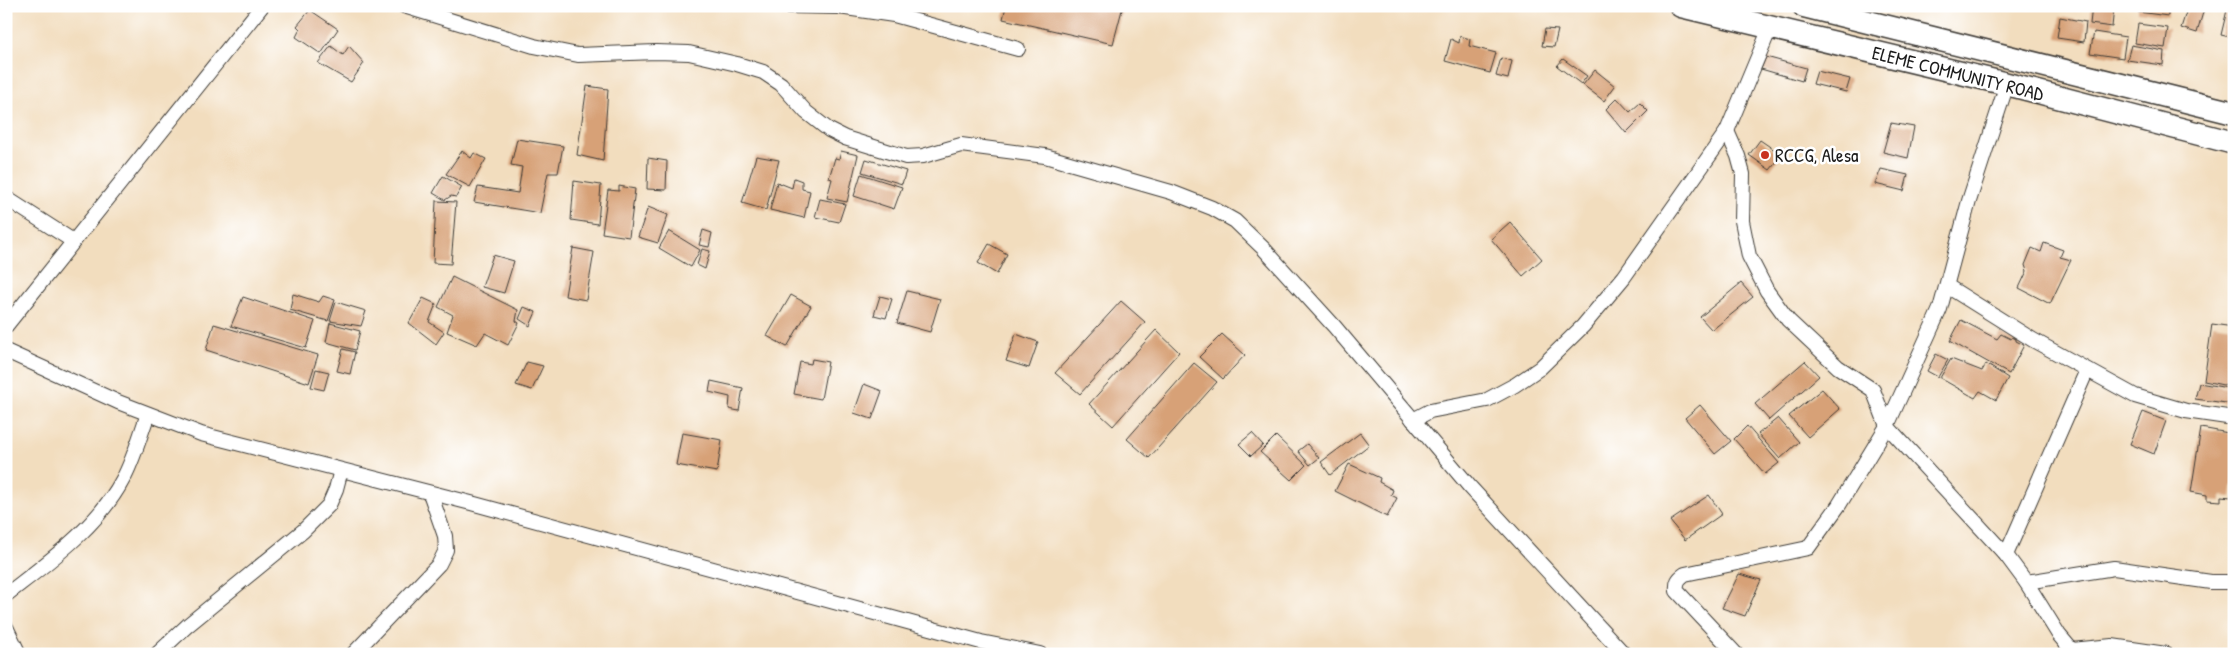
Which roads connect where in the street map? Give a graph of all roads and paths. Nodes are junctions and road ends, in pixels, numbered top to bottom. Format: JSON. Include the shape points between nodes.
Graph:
{"nodes":[{"id":1,"x":262,"y":6,"type":"edge"},
{"id":2,"x":404,"y":6,"type":"edge"},
{"id":3,"x":787,"y":6,"type":"edge"},
{"id":4,"x":1681,"y":6,"type":"edge"},
{"id":5,"x":1808,"y":7,"type":"edge"},
{"id":6,"x":1770,"y":28,"type":"junction"},
{"id":7,"x":1018,"y":49,"type":"dead end"},
{"id":8,"x":2007,"y":84,"type":"junction"},
{"id":9,"x":2234,"y":112,"type":"edge"},
{"id":10,"x":1726,"y":131,"type":"junction"},
{"id":11,"x":2234,"y":143,"type":"edge"},
{"id":12,"x":6,"y":198,"type":"edge"},
{"id":13,"x":73,"y":241,"type":"junction"},
{"id":14,"x":1947,"y":286,"type":"junction"},
{"id":15,"x":6,"y":326,"type":"edge"},
{"id":16,"x":6,"y":351,"type":"edge"},
{"id":17,"x":2087,"y":370,"type":"junction"},
{"id":18,"x":148,"y":414,"type":"junction"},
{"id":19,"x":2234,"y":418,"type":"edge"},
{"id":20,"x":1413,"y":420,"type":"junction"},
{"id":21,"x":1887,"y":426,"type":"junction"},
{"id":22,"x":341,"y":470,"type":"junction"},
{"id":23,"x":430,"y":492,"type":"junction"},
{"id":24,"x":2006,"y":555,"type":"junction"},
{"id":25,"x":2026,"y":582,"type":"junction"},
{"id":26,"x":2234,"y":582,"type":"edge"},
{"id":27,"x":6,"y":595,"type":"edge"},
{"id":28,"x":6,"y":627,"type":"edge"},
{"id":29,"x":980,"y":648,"type":"edge"},
{"id":30,"x":2073,"y":652,"type":"edge"},
{"id":31,"x":19,"y":654,"type":"edge"},
{"id":32,"x":157,"y":654,"type":"edge"},
{"id":33,"x":353,"y":654,"type":"edge"},
{"id":34,"x":1040,"y":654,"type":"edge"},
{"id":35,"x":1624,"y":654,"type":"edge"},
{"id":36,"x":1736,"y":654,"type":"edge"},
{"id":37,"x":2166,"y":654,"type":"edge"}],
"edges":[{"from":1,"to":13,"type":"street"},
{"from":2,"to":20,"type":"street","via":[[534,46],[578,55],[689,53],[763,72],[829,130],[906,157],[923,156],[961,145],[1045,156],[1171,192],[1212,208],[1234,221],[1264,249]]},
{"from":3,"to":7,"type":"street","via":[[839,7],[894,15]]},
{"from":4,"to":6,"type":"main road","name":"ELEME COMMUNITY ROAD"},
{"from":5,"to":9,"type":"main road","name":"ELEME COMMUNITY ROAD"},
{"from":6,"to":8,"type":"main road","name":"ELEME COMMUNITY ROAD"},
{"from":6,"to":10,"type":"street"},
{"from":8,"to":11,"type":"main road","name":"ELEME COMMUNITY ROAD"},
{"from":8,"to":14,"type":"street","via":[[1969,201]]},
{"from":10,"to":20,"type":"street","via":[[1624,277],[1583,326],[1540,368],[1487,400],[1430,411]]},
{"from":10,"to":21,"type":"street","via":[[1743,174],[1742,222],[1749,256],[1767,291],[1788,320],[1838,367],[1873,390]]},
{"from":12,"to":13,"type":"street"},
{"from":13,"to":15,"type":"street"},
{"from":14,"to":17,"type":"street"},
{"from":14,"to":21,"type":"street","via":[[1940,309]]},
{"from":16,"to":18,"type":"street"},
{"from":17,"to":19,"type":"street","via":[[2135,396],[2186,411]]},
{"from":17,"to":24,"type":"street"},
{"from":18,"to":22,"type":"street","via":[[201,434]]},
{"from":18,"to":27,"type":"street","via":[[123,478],[102,511],[52,559]]},
{"from":20,"to":35,"type":"street","via":[[1470,488]]},
{"from":21,"to":24,"type":"street"},
{"from":21,"to":36,"type":"street","via":[[1839,505],[1808,548],[1685,574],[1679,578],[1677,591]]},
{"from":22,"to":23,"type":"street"},
{"from":22,"to":32,"type":"street","via":[[329,505],[303,532]]},
{"from":23,"to":29,"type":"street"},
{"from":23,"to":33,"type":"street","via":[[445,536],[446,550],[439,564]]},
{"from":24,"to":25,"type":"street"},
{"from":25,"to":26,"type":"street","via":[[2114,568],[2211,582]]},
{"from":25,"to":30,"type":"street"},
{"from":28,"to":31,"type":"street"},
{"from":29,"to":34,"type":"street"},
{"from":30,"to":37,"type":"street","via":[[2112,646]]}]}
